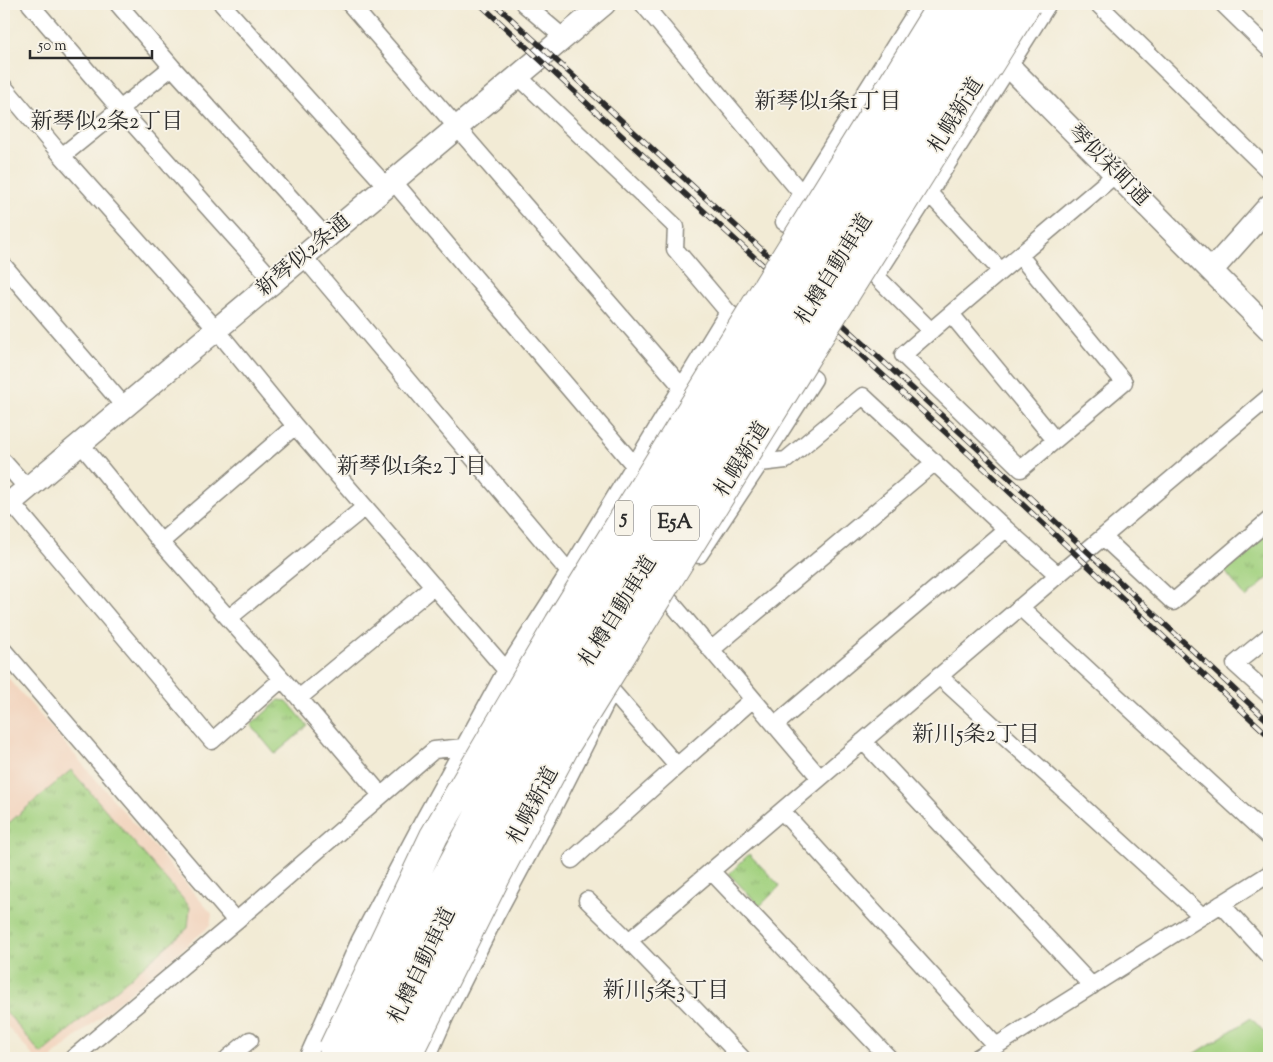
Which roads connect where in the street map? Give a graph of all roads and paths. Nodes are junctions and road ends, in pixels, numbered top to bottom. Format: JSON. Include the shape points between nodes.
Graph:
{"nodes":[{"id":1,"x":30,"y":4,"type":"edge"},
{"id":2,"x":118,"y":4,"type":"edge"},
{"id":3,"x":223,"y":4,"type":"edge"},
{"id":4,"x":350,"y":4,"type":"edge"},
{"id":5,"x":524,"y":4,"type":"edge"},
{"id":6,"x":643,"y":4,"type":"edge"},
{"id":7,"x":921,"y":4,"type":"edge"},
{"id":8,"x":942,"y":4,"type":"edge"},
{"id":9,"x":948,"y":4,"type":"edge"},
{"id":10,"x":971,"y":4,"type":"edge"},
{"id":11,"x":999,"y":4,"type":"edge"},
{"id":12,"x":1027,"y":4,"type":"edge"},
{"id":13,"x":1048,"y":4,"type":"edge"},
{"id":14,"x":1098,"y":4,"type":"edge"},
{"id":15,"x":1223,"y":4,"type":"edge"},
{"id":16,"x":598,"y":6,"type":"edge"},
{"id":17,"x":563,"y":38,"type":"junction"},
{"id":18,"x":1269,"y":49,"type":"edge"},
{"id":19,"x":1009,"y":66,"type":"junction"},
{"id":20,"x":172,"y":67,"type":"junction"},
{"id":21,"x":518,"y":76,"type":"junction"},
{"id":22,"x":4,"y":87,"type":"edge"},
{"id":23,"x":120,"y":109,"type":"junction"},
{"id":24,"x":458,"y":126,"type":"junction"},
{"id":25,"x":62,"y":156,"type":"junction"},
{"id":26,"x":1269,"y":171,"type":"edge"},
{"id":27,"x":1116,"y":174,"type":"junction"},
{"id":28,"x":389,"y":184,"type":"junction"},
{"id":29,"x":929,"y":193,"type":"junction"},
{"id":30,"x":802,"y":194,"type":"junction"},
{"id":31,"x":1269,"y":206,"type":"edge"},
{"id":32,"x":326,"y":237,"type":"junction"},
{"id":33,"x":303,"y":256,"type":"junction"},
{"id":34,"x":1020,"y":256,"type":"junction"},
{"id":35,"x":4,"y":266,"type":"edge"},
{"id":36,"x":1212,"y":270,"type":"junction"},
{"id":37,"x":1002,"y":271,"type":"junction"},
{"id":38,"x":876,"y":276,"type":"junction"},
{"id":39,"x":274,"y":281,"type":"junction"},
{"id":40,"x":728,"y":312,"type":"junction"},
{"id":41,"x":951,"y":314,"type":"junction"},
{"id":42,"x":216,"y":329,"type":"junction"},
{"id":43,"x":1269,"y":329,"type":"edge"},
{"id":44,"x":931,"y":331,"type":"junction"},
{"id":45,"x":682,"y":387,"type":"junction"},
{"id":46,"x":1269,"y":397,"type":"edge"},
{"id":47,"x":124,"y":406,"type":"junction"},
{"id":48,"x":295,"y":426,"type":"junction"},
{"id":49,"x":1055,"y":440,"type":"junction"},
{"id":50,"x":80,"y":443,"type":"junction"},
{"id":51,"x":4,"y":462,"type":"edge"},
{"id":52,"x":935,"y":462,"type":"junction"},
{"id":53,"x":760,"y":463,"type":"junction"},
{"id":54,"x":634,"y":465,"type":"junction"},
{"id":55,"x":14,"y":499,"type":"edge"},
{"id":56,"x":365,"y":507,"type":"junction"},
{"id":57,"x":1269,"y":520,"type":"edge"},
{"id":58,"x":1006,"y":529,"type":"junction"},
{"id":59,"x":1103,"y":537,"type":"junction"},
{"id":60,"x":161,"y":542,"type":"junction"},
{"id":61,"x":569,"y":572,"type":"junction"},
{"id":62,"x":1058,"y":575,"type":"junction"},
{"id":63,"x":434,"y":586,"type":"junction"},
{"id":64,"x":669,"y":600,"type":"junction"},
{"id":65,"x":1020,"y":608,"type":"junction"},
{"id":66,"x":228,"y":618,"type":"junction"},
{"id":67,"x":1269,"y":636,"type":"edge"},
{"id":68,"x":711,"y":650,"type":"junction"},
{"id":69,"x":4,"y":651,"type":"edge"},
{"id":70,"x":506,"y":670,"type":"junction"},
{"id":71,"x":939,"y":676,"type":"junction"},
{"id":72,"x":282,"y":679,"type":"junction"},
{"id":73,"x":612,"y":691,"type":"junction"},
{"id":74,"x":1269,"y":695,"type":"edge"},
{"id":75,"x":299,"y":698,"type":"junction"},
{"id":76,"x":754,"y":699,"type":"junction"},
{"id":77,"x":775,"y":725,"type":"junction"},
{"id":78,"x":863,"y":741,"type":"junction"},
{"id":79,"x":464,"y":747,"type":"junction"},
{"id":80,"x":677,"y":766,"type":"junction"},
{"id":81,"x":820,"y":778,"type":"junction"},
{"id":82,"x":381,"y":795,"type":"junction"},
{"id":83,"x":782,"y":811,"type":"junction"},
{"id":84,"x":1269,"y":837,"type":"edge"},
{"id":85,"x":572,"y":860,"type":"dead end"},
{"id":86,"x":711,"y":871,"type":"junction"},
{"id":87,"x":1269,"y":874,"type":"edge"},
{"id":88,"x":586,"y":900,"type":"dead end"},
{"id":89,"x":1220,"y":904,"type":"junction"},
{"id":90,"x":1202,"y":916,"type":"junction"},
{"id":91,"x":236,"y":921,"type":"junction"},
{"id":92,"x":629,"y":941,"type":"junction"},
{"id":93,"x":1269,"y":956,"type":"edge"},
{"id":94,"x":1092,"y":986,"type":"junction"},
{"id":95,"x":250,"y":1040,"type":"dead end"},
{"id":96,"x":996,"y":1046,"type":"junction"},
{"id":97,"x":332,"y":1055,"type":"edge"},
{"id":98,"x":73,"y":1058,"type":"edge"},
{"id":99,"x":228,"y":1058,"type":"edge"},
{"id":100,"x":379,"y":1058,"type":"edge"},
{"id":101,"x":406,"y":1058,"type":"edge"},
{"id":102,"x":427,"y":1058,"type":"edge"},
{"id":103,"x":742,"y":1058,"type":"edge"},
{"id":104,"x":889,"y":1058,"type":"edge"},
{"id":105,"x":977,"y":1058,"type":"edge"}],
"edges":[{"from":1,"to":23,"type":"street"},
{"from":2,"to":20,"type":"street"},
{"from":3,"to":28,"type":"street"},
{"from":4,"to":24,"type":"street"},
{"from":5,"to":17,"type":"street"},
{"from":6,"to":30,"type":"street"},
{"from":7,"to":30,"type":"street"},
{"from":8,"to":97,"type":"highway","number":"5","bridge":true,"via":[[558,623],[434,836]]},
{"from":9,"to":19,"type":"street","name":"琴似栄町通"},
{"from":10,"to":97,"type":"highway","name":"札樽自動車道","number":"E5A","bridge":true,"via":[[532,715],[445,878]]},
{"from":11,"to":100,"type":"highway","name":"札樽自動車道","number":"E5A","bridge":true,"via":[[546,729]]},
{"from":12,"to":101,"type":"highway","name":"札幌新道","bridge":true,"via":[[566,745]]},
{"from":13,"to":19,"type":"street"},
{"from":14,"to":26,"type":"street"},
{"from":15,"to":18,"type":"street"},
{"from":16,"to":17,"type":"street","name":"新琴似2条通"},
{"from":17,"to":21,"type":"street","name":"新琴似2条通"},
{"from":19,"to":27,"type":"street","name":"琴似栄町通"},
{"from":19,"to":29,"type":"street"},
{"from":20,"to":23,"type":"street"},
{"from":20,"to":32,"type":"street"},
{"from":21,"to":24,"type":"street","name":"新琴似2条通"},
{"from":21,"to":40,"type":"street","via":[[676,227],[675,249]]},
{"from":22,"to":25,"type":"street"},
{"from":23,"to":25,"type":"street"},
{"from":23,"to":39,"type":"street"},
{"from":24,"to":28,"type":"street","name":"新琴似2条通"},
{"from":24,"to":45,"type":"street"},
{"from":25,"to":42,"type":"street"},
{"from":27,"to":34,"type":"street"},
{"from":27,"to":36,"type":"street","name":"琴似栄町通"},
{"from":28,"to":32,"type":"street","name":"新琴似2条通"},
{"from":28,"to":54,"type":"street"},
{"from":29,"to":37,"type":"street"},
{"from":29,"to":38,"type":"street"},
{"from":30,"to":38,"type":"street","via":[[784,222]]},
{"from":31,"to":36,"type":"street"},
{"from":32,"to":33,"type":"street","name":"新琴似2条通"},
{"from":33,"to":39,"type":"street","name":"新琴似2条通"},
{"from":33,"to":61,"type":"street"},
{"from":34,"to":37,"type":"street"},
{"from":34,"to":49,"type":"street","via":[[1124,382]]},
{"from":35,"to":47,"type":"street"},
{"from":36,"to":43,"type":"street","name":"琴似栄町通"},
{"from":37,"to":41,"type":"street"},
{"from":38,"to":44,"type":"street"},
{"from":39,"to":42,"type":"street","name":"新琴似2条通"},
{"from":40,"to":45,"type":"street"},
{"from":40,"to":53,"type":"street","via":[[814,379]]},
{"from":41,"to":44,"type":"street"},
{"from":41,"to":49,"type":"street"},
{"from":42,"to":47,"type":"street","name":"新琴似2条通"},
{"from":42,"to":48,"type":"street"},
{"from":44,"to":49,"type":"street","via":[[902,355],[1021,469]]},
{"from":45,"to":54,"type":"street"},
{"from":46,"to":59,"type":"street"},
{"from":47,"to":50,"type":"street","name":"新琴似2条通"},
{"from":48,"to":56,"type":"street"},
{"from":48,"to":60,"type":"street"},
{"from":50,"to":55,"type":"street","name":"新琴似2条通"},
{"from":50,"to":60,"type":"street"},
{"from":51,"to":55,"type":"street"},
{"from":52,"to":53,"type":"street","via":[[863,396],[786,460]]},
{"from":52,"to":58,"type":"street"},
{"from":52,"to":68,"type":"street"},
{"from":53,"to":64,"type":"street"},
{"from":54,"to":61,"type":"street"},
{"from":55,"to":72,"type":"street","via":[[212,741]]},
{"from":56,"to":63,"type":"street"},
{"from":56,"to":66,"type":"street"},
{"from":57,"to":59,"type":"street","via":[[1172,602]]},
{"from":58,"to":62,"type":"street"},
{"from":58,"to":77,"type":"street"},
{"from":59,"to":62,"type":"street"},
{"from":60,"to":66,"type":"street"},
{"from":61,"to":70,"type":"street"},
{"from":62,"to":65,"type":"street"},
{"from":63,"to":70,"type":"street"},
{"from":63,"to":75,"type":"street"},
{"from":64,"to":68,"type":"street"},
{"from":64,"to":73,"type":"street"},
{"from":65,"to":71,"type":"street"},
{"from":65,"to":84,"type":"street"},
{"from":66,"to":72,"type":"street"},
{"from":67,"to":74,"type":"street","via":[[1235,664]]},
{"from":68,"to":76,"type":"street"},
{"from":69,"to":91,"type":"street"},
{"from":70,"to":79,"type":"street"},
{"from":71,"to":78,"type":"street"},
{"from":71,"to":90,"type":"street"},
{"from":72,"to":75,"type":"street"},
{"from":73,"to":80,"type":"street"},
{"from":73,"to":102,"type":"street","via":[[496,914]]},
{"from":75,"to":82,"type":"street"},
{"from":76,"to":77,"type":"street"},
{"from":76,"to":80,"type":"street"},
{"from":77,"to":81,"type":"street"},
{"from":78,"to":81,"type":"street"},
{"from":78,"to":94,"type":"street"},
{"from":79,"to":82,"type":"street","via":[[434,750]]},
{"from":79,"to":97,"type":"street","via":[[360,940],[309,1054]]},
{"from":80,"to":85,"type":"street"},
{"from":81,"to":83,"type":"street"},
{"from":82,"to":91,"type":"street"},
{"from":83,"to":86,"type":"street"},
{"from":83,"to":96,"type":"street"},
{"from":86,"to":92,"type":"street"},
{"from":86,"to":104,"type":"street"},
{"from":87,"to":89,"type":"street"},
{"from":88,"to":92,"type":"street"},
{"from":89,"to":90,"type":"street"},
{"from":89,"to":93,"type":"street"},
{"from":90,"to":94,"type":"street"},
{"from":91,"to":98,"type":"street"},
{"from":92,"to":103,"type":"street"},
{"from":94,"to":96,"type":"street"},
{"from":95,"to":99,"type":"street"},
{"from":96,"to":105,"type":"street"}]}
